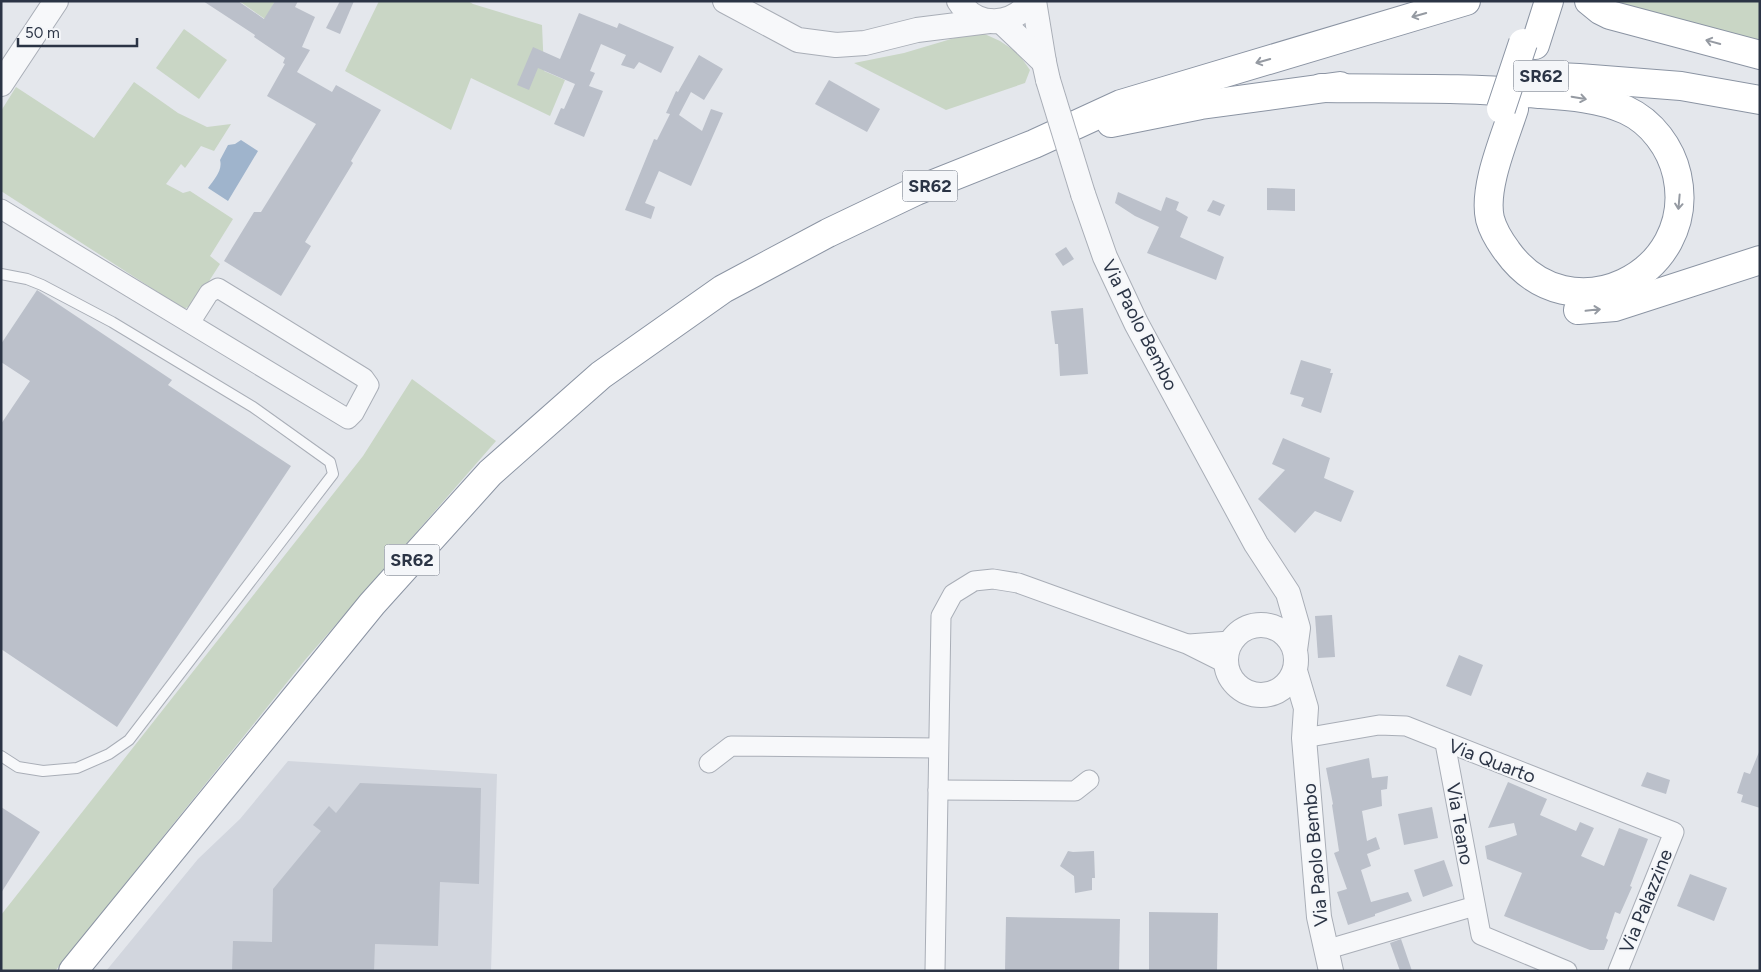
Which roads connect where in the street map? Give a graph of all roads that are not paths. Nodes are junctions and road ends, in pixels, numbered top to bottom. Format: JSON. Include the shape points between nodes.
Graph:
{"nodes":[{"id":1,"x":56,"y":1,"type":"edge"},
{"id":2,"x":725,"y":1,"type":"edge"},
{"id":3,"x":949,"y":1,"type":"edge"},
{"id":4,"x":959,"y":1,"type":"edge"},
{"id":5,"x":1032,"y":1,"type":"edge"},
{"id":6,"x":1466,"y":1,"type":"edge"},
{"id":7,"x":1537,"y":1,"type":"edge"},
{"id":8,"x":1549,"y":1,"type":"edge"},
{"id":9,"x":1589,"y":1,"type":"edge"},
{"id":10,"x":995,"y":21,"type":"junction"},
{"id":11,"x":917,"y":30,"type":"junction"},
{"id":12,"x":1529,"y":44,"type":"junction"},
{"id":13,"x":1760,"y":55,"type":"edge"},
{"id":14,"x":1046,"y":71,"type":"junction"},
{"id":15,"x":1,"y":84,"type":"edge"},
{"id":16,"x":1321,"y":88,"type":"junction"},
{"id":17,"x":1760,"y":100,"type":"edge"},
{"id":18,"x":1507,"y":109,"type":"junction"},
{"id":19,"x":1034,"y":144,"type":"junction"},
{"id":20,"x":1,"y":209,"type":"edge"},
{"id":21,"x":1760,"y":260,"type":"edge"},
{"id":22,"x":1,"y":274,"type":"edge"},
{"id":23,"x":190,"y":323,"type":"junction"},
{"id":24,"x":1274,"y":573,"type":"junction"},
{"id":25,"x":1260,"y":624,"type":"junction"},
{"id":26,"x":1228,"y":652,"type":"junction"},
{"id":27,"x":1295,"y":660,"type":"junction"},
{"id":28,"x":1277,"y":692,"type":"junction"},
{"id":29,"x":1304,"y":738,"type":"junction"},
{"id":30,"x":1446,"y":743,"type":"junction"},
{"id":31,"x":938,"y":748,"type":"junction"},
{"id":32,"x":1,"y":756,"type":"edge"},
{"id":33,"x":708,"y":763,"type":"dead end"},
{"id":34,"x":1088,"y":780,"type":"dead end"},
{"id":35,"x":938,"y":790,"type":"junction"},
{"id":36,"x":1674,"y":832,"type":"joint"},
{"id":37,"x":1475,"y":906,"type":"junction"},
{"id":38,"x":1328,"y":960,"type":"edge"},
{"id":39,"x":73,"y":971,"type":"edge"},
{"id":40,"x":935,"y":971,"type":"edge"},
{"id":41,"x":1568,"y":971,"type":"edge"},
{"id":42,"x":1618,"y":971,"type":"edge"}],
"edges":[{"from":1,"to":15,"type":"street"},
{"from":2,"to":11,"type":"street","via":[[798,40],[836,45],[865,43]]},
{"from":3,"to":11,"type":"street"},
{"from":4,"to":10,"type":"street","name":"Via Paolo Bembo","via":[[978,18]]},
{"from":5,"to":10,"type":"street","name":"Via Paolo Bembo","via":[[1014,17]]},
{"from":5,"to":14,"type":"street","name":"Via Paolo Bembo"},
{"from":6,"to":19,"type":"highway","one_way":true,"via":[[1121,104]]},
{"from":7,"to":12,"type":"highway"},
{"from":8,"to":12,"type":"highway"},
{"from":13,"to":9,"type":"highway","one_way":true,"via":[[1610,15]]},
{"from":10,"to":11,"type":"street"},
{"from":10,"to":14,"type":"street","name":"Via Paolo Bembo"},
{"from":12,"to":18,"type":"highway","bridge":true},
{"from":14,"to":24,"type":"street","name":"Via Paolo Bembo","bridge":true,"via":[[1082,194],[1105,257],[1136,323]]},
{"from":16,"to":17,"type":"highway","number":"SR62","via":[[1412,78],[1498,74],[1681,86]]},
{"from":16,"to":18,"type":"highway","one_way":true,"via":[[1491,90],[1571,96],[1608,103],[1628,111],[1665,143],[1680,188],[1673,232],[1661,253],[1647,268],[1616,286],[1584,293],[1558,290],[1536,280],[1516,263],[1490,219],[1493,172]]},
{"from":16,"to":19,"type":"highway","number":"SR62","via":[[1192,107],[1108,124]]},
{"from":18,"to":21,"type":"highway","one_way":true,"via":[[1480,169],[1475,192],[1476,218],[1487,251],[1504,275],[1528,296],[1552,306],[1584,311],[1615,307]]},
{"from":19,"to":39,"type":"highway","number":"SR62","via":[[916,191],[732,284],[601,375],[490,473],[372,604]]},
{"from":20,"to":23,"type":"street"},
{"from":22,"to":32,"type":"lane","via":[[42,285],[154,347],[253,407],[330,462],[333,474],[129,740],[77,768],[43,772],[18,767]]},
{"from":23,"to":23,"type":"street","via":[[348,419],[369,385],[364,378],[218,288],[210,293]]},
{"from":24,"to":25,"type":"street","name":"Via Paolo Bembo","via":[[1277,597],[1272,613]]},
{"from":24,"to":27,"type":"street","name":"Via Paolo Bembo","via":[[1288,593],[1298,628]]},
{"from":25,"to":26,"type":"street","via":[[1238,632]]},
{"from":25,"to":27,"type":"street","name":"Via Paolo Bembo","via":[[1286,634]]},
{"from":26,"to":28,"type":"street","via":[[1228,674],[1234,684],[1254,695]]},
{"from":26,"to":31,"type":"street","via":[[1188,644],[1018,583],[993,579],[974,581],[953,594],[941,616]]},
{"from":27,"to":28,"type":"street","via":[[1285,686]]},
{"from":27,"to":29,"type":"street","name":"Via Paolo Bembo","via":[[1306,708]]},
{"from":28,"to":29,"type":"street","name":"Via Paolo Bembo","via":[[1293,710]]},
{"from":29,"to":30,"type":"street","name":"Via Quarto","via":[[1379,725],[1406,726]]},
{"from":29,"to":38,"type":"street","name":"Via Paolo Bembo","via":[[1319,917]]},
{"from":30,"to":36,"type":"street","name":"Via Quarto"},
{"from":30,"to":37,"type":"street","name":"Via Teano"},
{"from":31,"to":33,"type":"street","via":[[730,746]]},
{"from":31,"to":35,"type":"street"},
{"from":34,"to":35,"type":"street","via":[[1075,791]]},
{"from":35,"to":40,"type":"street"},
{"from":36,"to":42,"type":"street","name":"Via Palazzine"},
{"from":37,"to":38,"type":"street"},
{"from":37,"to":41,"type":"street","name":"Via Teano","via":[[1481,935]]}]}
